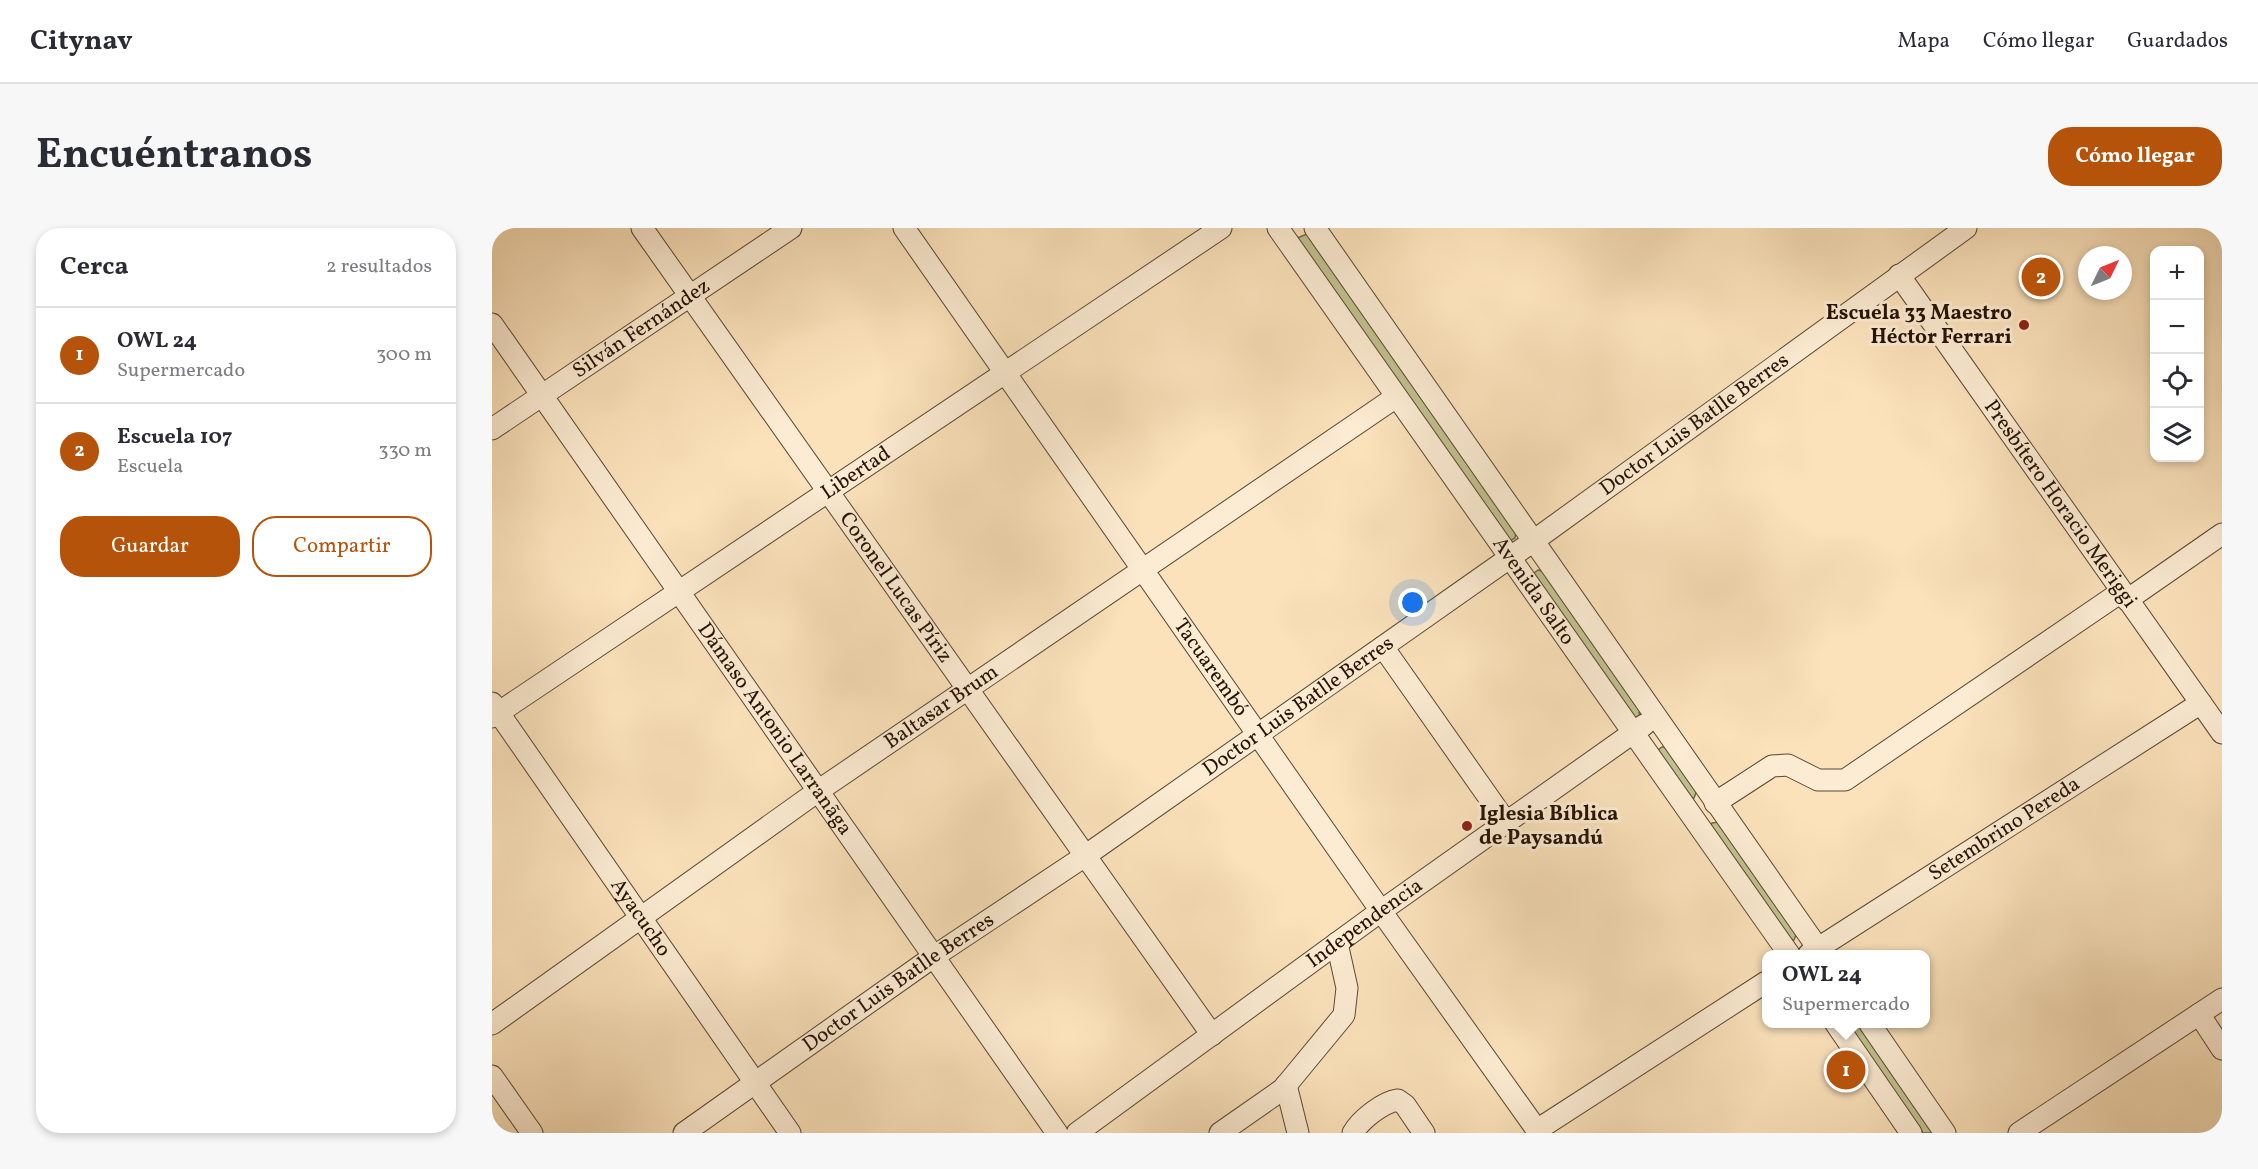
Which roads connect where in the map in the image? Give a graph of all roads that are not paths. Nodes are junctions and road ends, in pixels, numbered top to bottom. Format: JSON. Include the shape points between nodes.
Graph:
{"nodes":[{"id":1,"x":642,"y":228,"type":"edge"},
{"id":2,"x":791,"y":228,"type":"edge"},
{"id":3,"x":904,"y":228,"type":"edge"},
{"id":4,"x":1221,"y":228,"type":"edge"},
{"id":5,"x":1278,"y":228,"type":"edge"},
{"id":6,"x":1315,"y":228,"type":"edge"},
{"id":7,"x":1966,"y":228,"type":"edge"},
{"id":8,"x":1899,"y":275,"type":"junction"},
{"id":9,"x":689,"y":297,"type":"junction"},
{"id":10,"x":492,"y":324,"type":"edge"},
{"id":11,"x":1006,"y":373,"type":"junction"},
{"id":12,"x":543,"y":395,"type":"junction"},
{"id":13,"x":1396,"y":397,"type":"junction"},
{"id":14,"x":492,"y":429,"type":"edge"},
{"id":15,"x":828,"y":493,"type":"junction"},
{"id":16,"x":2222,"y":534,"type":"edge"},
{"id":17,"x":1532,"y":542,"type":"junction"},
{"id":18,"x":1508,"y":558,"type":"junction"},
{"id":19,"x":1143,"y":569,"type":"junction"},
{"id":20,"x":679,"y":591,"type":"junction"},
{"id":21,"x":2124,"y":596,"type":"junction"},
{"id":22,"x":1383,"y":647,"type":"junction"},
{"id":23,"x":968,"y":690,"type":"junction"},
{"id":24,"x":2211,"y":708,"type":"edge"},
{"id":25,"x":494,"y":711,"type":"edge"},
{"id":26,"x":1655,"y":717,"type":"junction"},
{"id":27,"x":1259,"y":733,"type":"junction"},
{"id":28,"x":2222,"y":733,"type":"edge"},
{"id":29,"x":1632,"y":734,"type":"junction"},
{"id":30,"x":818,"y":791,"type":"junction"},
{"id":31,"x":1713,"y":800,"type":"junction"},
{"id":32,"x":1689,"y":813,"type":"junction"},
{"id":33,"x":1506,"y":822,"type":"junction"},
{"id":34,"x":1085,"y":856,"type":"junction"},
{"id":35,"x":1381,"y":911,"type":"junction"},
{"id":36,"x":639,"y":917,"type":"junction"},
{"id":37,"x":1337,"y":943,"type":"junction"},
{"id":38,"x":1786,"y":950,"type":"edge"},
{"id":39,"x":1815,"y":950,"type":"edge"},
{"id":40,"x":1822,"y":950,"type":"edge"},
{"id":41,"x":933,"y":957,"type":"junction"},
{"id":42,"x":1762,"y":985,"type":"edge"},
{"id":43,"x":2222,"y":999,"type":"edge"},
{"id":44,"x":2199,"y":1014,"type":"junction"},
{"id":45,"x":492,"y":1024,"type":"edge"},
{"id":46,"x":1839,"y":1028,"type":"edge"},
{"id":47,"x":1873,"y":1028,"type":"edge"},
{"id":48,"x":1212,"y":1035,"type":"junction"},
{"id":49,"x":2222,"y":1049,"type":"edge"},
{"id":50,"x":492,"y":1076,"type":"edge"},
{"id":51,"x":755,"y":1081,"type":"junction"},
{"id":52,"x":1286,"y":1085,"type":"junction"},
{"id":53,"x":1538,"y":1131,"type":"edge"},
{"id":54,"x":532,"y":1133,"type":"edge"},
{"id":55,"x":684,"y":1133,"type":"edge"},
{"id":56,"x":790,"y":1133,"type":"edge"},
{"id":57,"x":1057,"y":1133,"type":"edge"},
{"id":58,"x":1077,"y":1133,"type":"edge"},
{"id":59,"x":1220,"y":1133,"type":"edge"},
{"id":60,"x":1298,"y":1133,"type":"edge"},
{"id":61,"x":1353,"y":1133,"type":"edge"},
{"id":62,"x":1424,"y":1133,"type":"edge"},
{"id":63,"x":1911,"y":1133,"type":"edge"},
{"id":64,"x":1945,"y":1133,"type":"edge"},
{"id":65,"x":2019,"y":1133,"type":"edge"}],
"edges":[{"from":1,"to":9,"type":"street","name":"Coronel Lucas Píriz"},
{"from":2,"to":9,"type":"street","name":"Silván Fernández"},
{"from":3,"to":11,"type":"street","name":"Tacuarembó"},
{"from":4,"to":11,"type":"street","name":"Libertad"},
{"from":5,"to":13,"type":"street","name":"Avenida Salto"},
{"from":6,"to":17,"type":"street","name":"Avenida Salto"},
{"from":7,"to":8,"type":"street","name":"Doctor Luis Batlle Berres"},
{"from":8,"to":17,"type":"street","name":"Doctor Luis Batlle Berres"},
{"from":8,"to":21,"type":"street","name":"Presbítero Horacio Meriggi"},
{"from":9,"to":12,"type":"street","name":"Silván Fernández"},
{"from":9,"to":15,"type":"street","name":"Coronel Lucas Píriz"},
{"from":10,"to":12,"type":"street","name":"Dámaso Antonio Larranãga"},
{"from":11,"to":15,"type":"street","name":"Libertad"},
{"from":11,"to":19,"type":"street","name":"Tacuarembó"},
{"from":12,"to":14,"type":"street","name":"Silván Fernández"},
{"from":12,"to":20,"type":"street","name":"Dámaso Antonio Larranãga"},
{"from":13,"to":18,"type":"street","name":"Avenida Salto"},
{"from":13,"to":19,"type":"street","name":"Baltasar Brum"},
{"from":15,"to":20,"type":"street","name":"Libertad"},
{"from":15,"to":23,"type":"street","name":"Coronel Lucas Píriz"},
{"from":16,"to":21,"type":"street"},
{"from":17,"to":18,"type":"street","name":"Doctor Luis Batlle Berres"},
{"from":17,"to":26,"type":"street","name":"Avenida Salto"},
{"from":18,"to":22,"type":"street","name":"Doctor Luis Batlle Berres"},
{"from":18,"to":29,"type":"street","name":"Avenida Salto"},
{"from":19,"to":23,"type":"street","name":"Baltasar Brum"},
{"from":19,"to":27,"type":"street","name":"Tacuarembó"},
{"from":20,"to":25,"type":"street","name":"Libertad"},
{"from":20,"to":30,"type":"street","name":"Dámaso Antonio Larranãga"},
{"from":21,"to":24,"type":"street","name":"Presbítero Horacio Meriggi"},
{"from":21,"to":31,"type":"street","via":[[1845,780],[1818,780],[1788,765],[1772,766]]},
{"from":22,"to":27,"type":"street","name":"Doctor Luis Batlle Berres"},
{"from":22,"to":33,"type":"street"},
{"from":23,"to":30,"type":"street","name":"Baltasar Brum"},
{"from":23,"to":34,"type":"street","name":"Coronel Lucas Píriz"},
{"from":24,"to":28,"type":"street","name":"Presbítero Horacio Meriggi"},
{"from":24,"to":40,"type":"street","name":"Setembrino Pereda"},
{"from":25,"to":36,"type":"street","name":"Ayacucho"},
{"from":26,"to":29,"type":"street","name":"Independencia"},
{"from":26,"to":31,"type":"street","name":"Avenida Salto"},
{"from":27,"to":34,"type":"street","name":"Doctor Luis Batlle Berres"},
{"from":27,"to":35,"type":"street","name":"Tacuarembó"},
{"from":29,"to":32,"type":"street","name":"Avenida Salto"},
{"from":29,"to":33,"type":"street","name":"Independencia"},
{"from":30,"to":36,"type":"street","name":"Baltasar Brum"},
{"from":30,"to":41,"type":"street","name":"Dámaso Antonio Larranãga"},
{"from":31,"to":32,"type":"street"},
{"from":31,"to":39,"type":"street","name":"Avenida Salto"},
{"from":32,"to":38,"type":"street","name":"Avenida Salto"},
{"from":33,"to":35,"type":"street","name":"Independencia"},
{"from":34,"to":41,"type":"street","name":"Doctor Luis Batlle Berres"},
{"from":34,"to":48,"type":"street","name":"Coronel Lucas Píriz"},
{"from":35,"to":37,"type":"street","name":"Independencia"},
{"from":35,"to":53,"type":"street","name":"Tacuarembó"},
{"from":36,"to":45,"type":"street","name":"Baltasar Brum"},
{"from":36,"to":51,"type":"street","name":"Ayacucho"},
{"from":37,"to":48,"type":"street","name":"Independencia"},
{"from":37,"to":52,"type":"street","via":[[1347,988],[1344,1015]]},
{"from":41,"to":51,"type":"street","name":"Doctor Luis Batlle Berres"},
{"from":41,"to":57,"type":"street","name":"Dámaso Antonio Larranãga"},
{"from":42,"to":53,"type":"street"},
{"from":43,"to":44,"type":"street"},
{"from":44,"to":49,"type":"street"},
{"from":44,"to":65,"type":"street"},
{"from":46,"to":63,"type":"street"},
{"from":47,"to":64,"type":"street"},
{"from":48,"to":58,"type":"street","name":"Independencia"},
{"from":50,"to":54,"type":"street"},
{"from":51,"to":55,"type":"street","name":"Doctor Luis Batlle Berres"},
{"from":51,"to":56,"type":"street","name":"Ayacucho"},
{"from":52,"to":59,"type":"street"},
{"from":52,"to":60,"type":"street"},
{"from":61,"to":62,"type":"street","via":[[1388,1102],[1398,1100]]}]}
